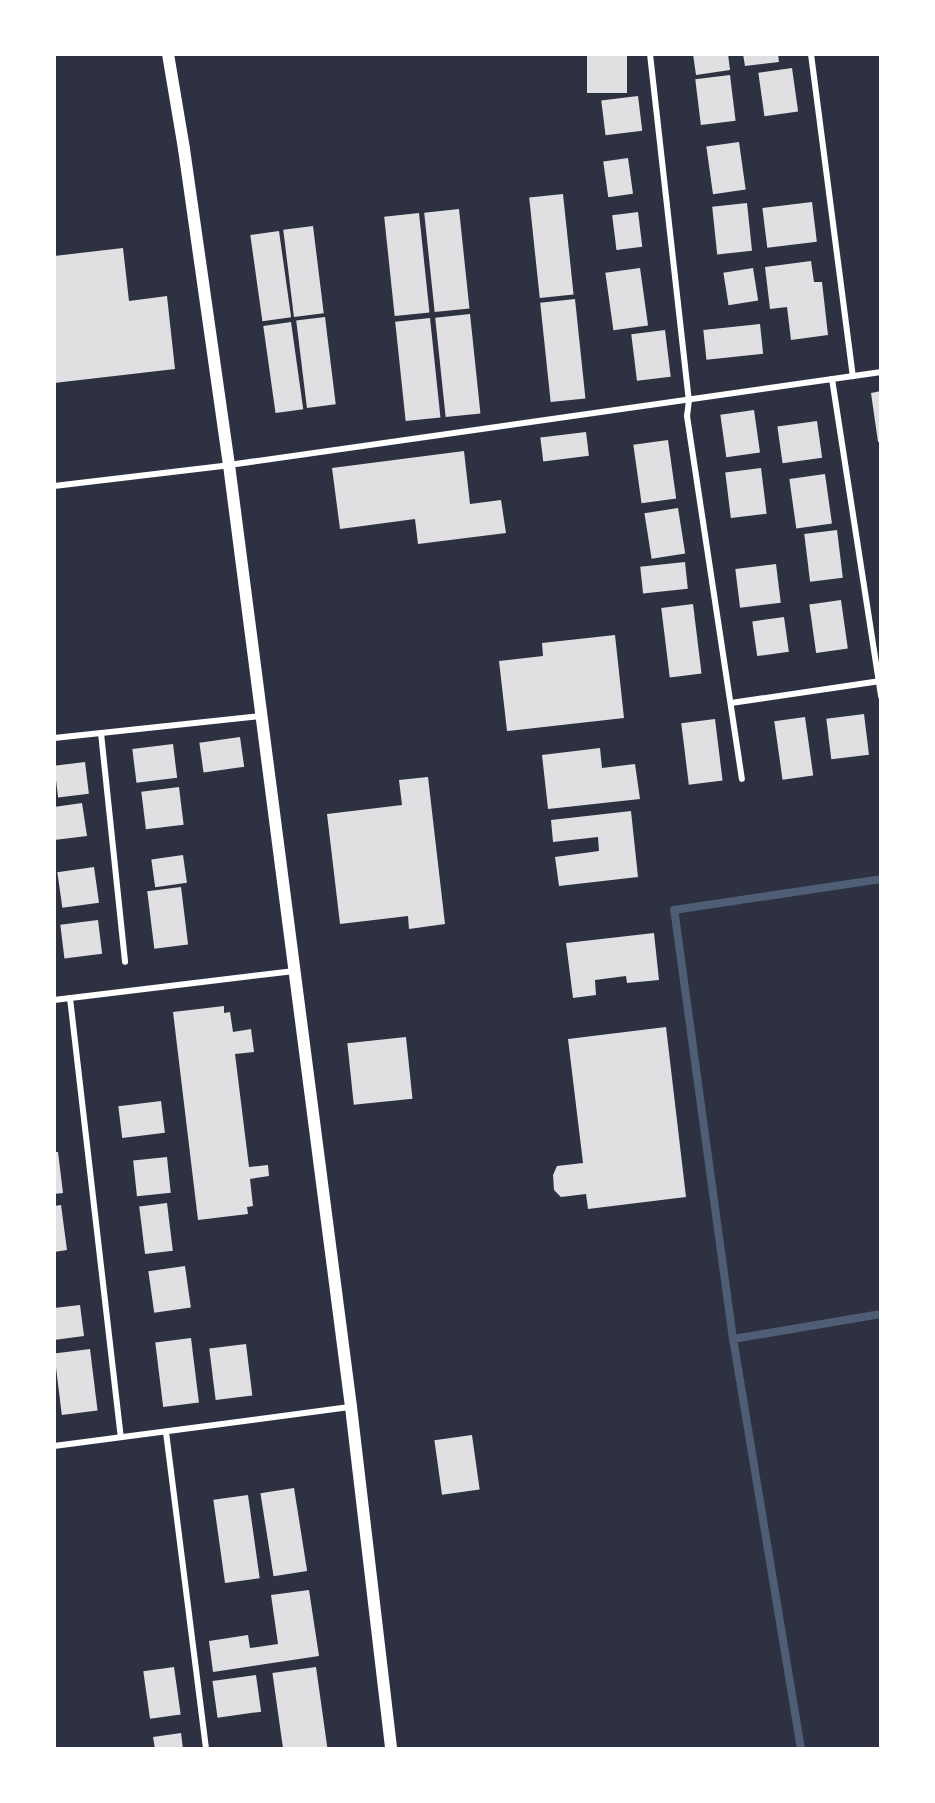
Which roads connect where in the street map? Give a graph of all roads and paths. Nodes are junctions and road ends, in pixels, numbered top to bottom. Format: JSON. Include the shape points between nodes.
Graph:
{"nodes":[{"id":1,"x":168,"y":54,"type":"edge"},
{"id":2,"x":650,"y":54,"type":"edge"},
{"id":3,"x":811,"y":54,"type":"edge"},
{"id":4,"x":881,"y":372,"type":"edge"},
{"id":5,"x":853,"y":376,"type":"junction"},
{"id":6,"x":832,"y":379,"type":"junction"},
{"id":7,"x":689,"y":400,"type":"junction"},
{"id":8,"x":229,"y":465,"type":"junction"},
{"id":9,"x":54,"y":486,"type":"edge"},
{"id":10,"x":880,"y":681,"type":"edge"},
{"id":11,"x":881,"y":696,"type":"edge"},
{"id":12,"x":730,"y":703,"type":"junction"},
{"id":13,"x":262,"y":716,"type":"junction"},
{"id":14,"x":101,"y":733,"type":"junction"},
{"id":15,"x":54,"y":738,"type":"edge"},
{"id":16,"x":742,"y":779,"type":"dead end"},
{"id":17,"x":125,"y":962,"type":"dead end"},
{"id":18,"x":295,"y":971,"type":"junction"},
{"id":19,"x":70,"y":998,"type":"junction"},
{"id":20,"x":54,"y":1000,"type":"edge"},
{"id":21,"x":351,"y":1407,"type":"junction"},
{"id":22,"x":166,"y":1432,"type":"junction"},
{"id":23,"x":121,"y":1437,"type":"junction"},
{"id":24,"x":54,"y":1446,"type":"edge"},
{"id":25,"x":206,"y":1749,"type":"edge"},
{"id":26,"x":391,"y":1749,"type":"edge"}],
"edges":[{"from":1,"to":8,"type":"main road"},
{"from":2,"to":7,"type":"street"},
{"from":3,"to":5,"type":"street"},
{"from":4,"to":5,"type":"street"},
{"from":5,"to":6,"type":"street"},
{"from":6,"to":7,"type":"street"},
{"from":6,"to":10,"type":"street"},
{"from":7,"to":8,"type":"street"},
{"from":7,"to":12,"type":"street","via":[[687,416]]},
{"from":8,"to":9,"type":"street"},
{"from":8,"to":13,"type":"main road"},
{"from":10,"to":11,"type":"street"},
{"from":10,"to":12,"type":"street"},
{"from":12,"to":16,"type":"street"},
{"from":13,"to":14,"type":"street"},
{"from":13,"to":18,"type":"main road"},
{"from":14,"to":15,"type":"street"},
{"from":14,"to":17,"type":"street"},
{"from":18,"to":19,"type":"street"},
{"from":18,"to":21,"type":"main road"},
{"from":19,"to":20,"type":"street"},
{"from":19,"to":23,"type":"street"},
{"from":21,"to":22,"type":"street"},
{"from":21,"to":26,"type":"main road"},
{"from":22,"to":23,"type":"street"},
{"from":22,"to":25,"type":"street"},
{"from":23,"to":24,"type":"street"}]}
